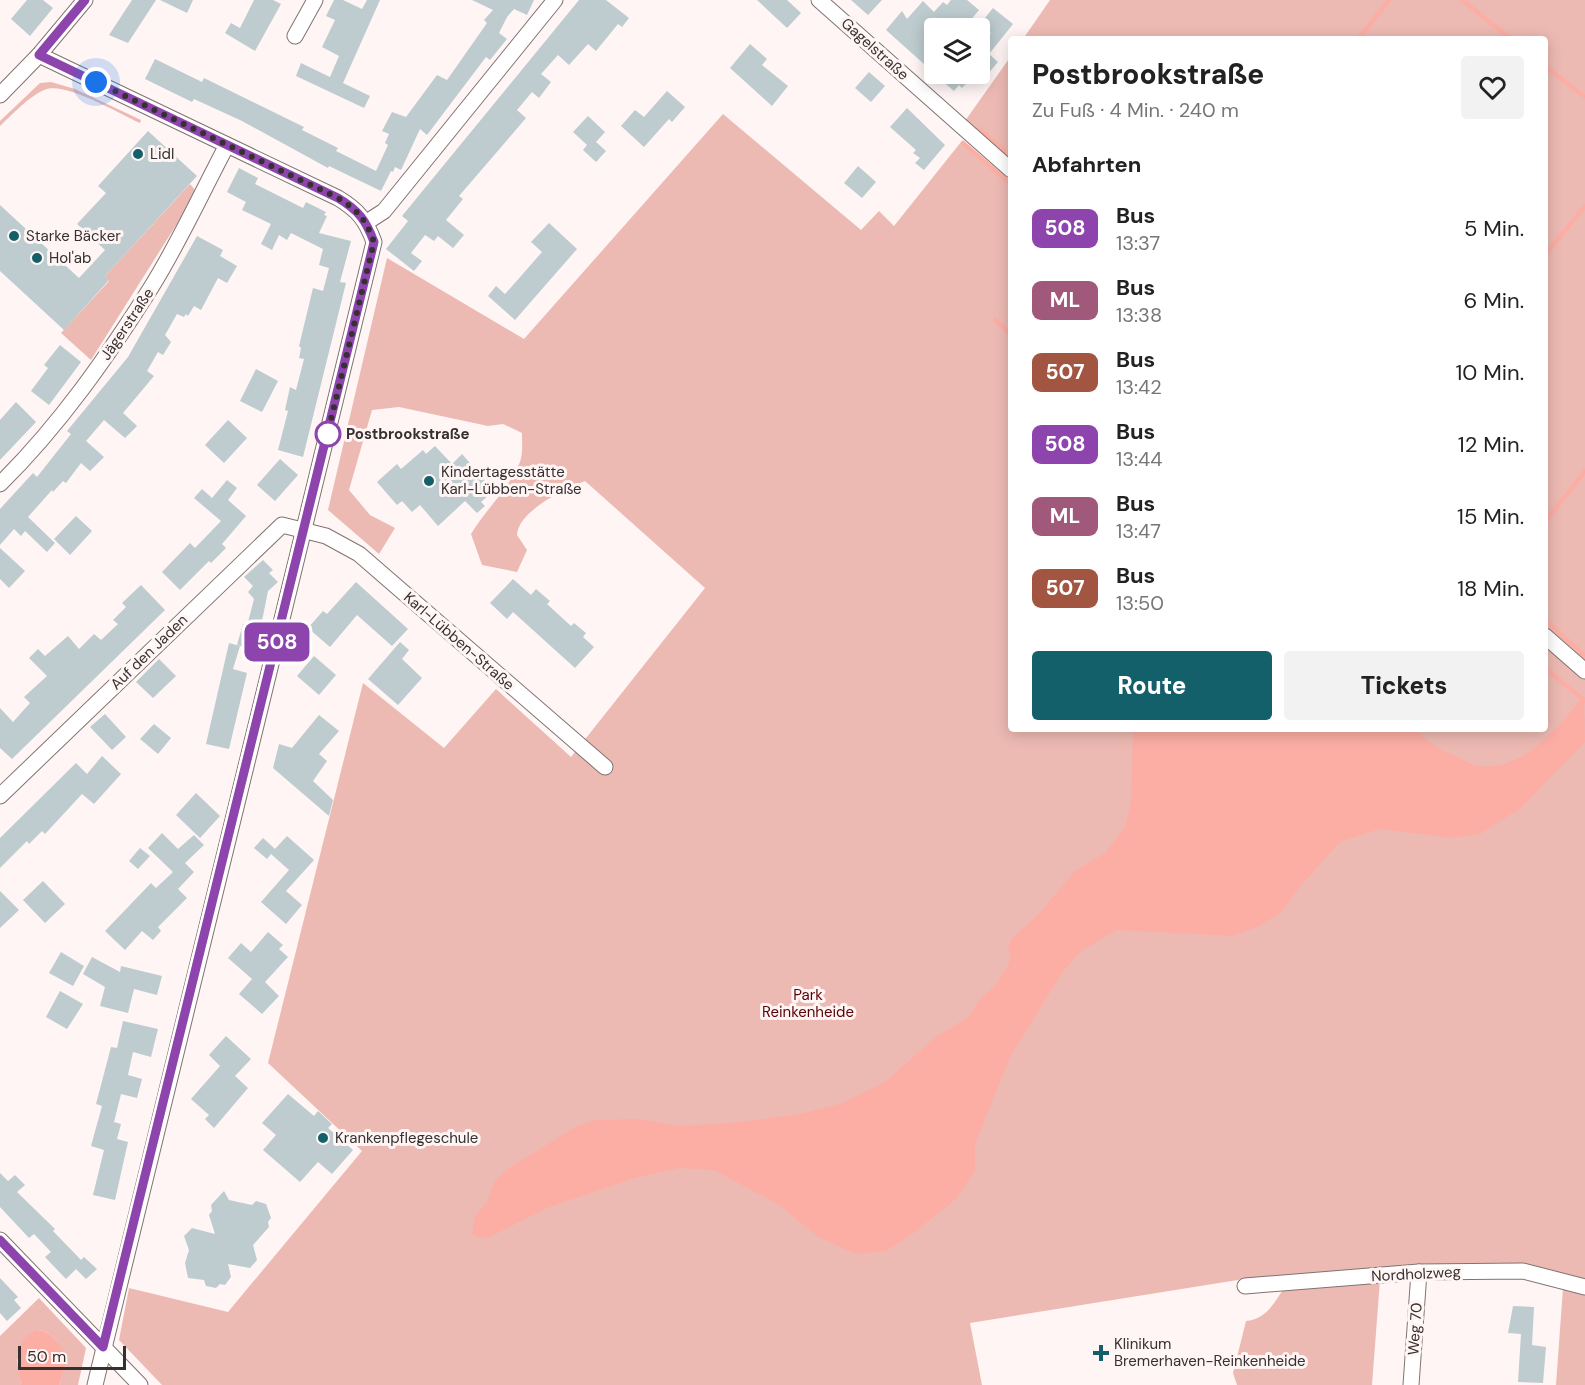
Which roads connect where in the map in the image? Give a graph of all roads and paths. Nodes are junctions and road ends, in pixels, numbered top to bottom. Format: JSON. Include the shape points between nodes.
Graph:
{"nodes":[{"id":1,"x":85,"y":0,"type":"edge"},
{"id":2,"x":315,"y":0,"type":"edge"},
{"id":3,"x":555,"y":0,"type":"edge"},
{"id":4,"x":819,"y":0,"type":"edge"},
{"id":5,"x":295,"y":36,"type":"dead end"},
{"id":6,"x":39,"y":55,"type":"junction"},
{"id":7,"x":0,"y":95,"type":"edge"},
{"id":8,"x":227,"y":145,"type":"junction"},
{"id":9,"x":1008,"y":167,"type":"edge"},
{"id":10,"x":367,"y":222,"type":"junction"},
{"id":11,"x":0,"y":484,"type":"edge"},
{"id":12,"x":304,"y":530,"type":"junction"},
{"id":13,"x":1548,"y":639,"type":"edge"},
{"id":14,"x":1585,"y":671,"type":"edge"},
{"id":15,"x":605,"y":767,"type":"dead end"},
{"id":16,"x":0,"y":796,"type":"edge"},
{"id":17,"x":0,"y":1240,"type":"edge"},
{"id":18,"x":1419,"y":1272,"type":"junction"},
{"id":19,"x":1245,"y":1286,"type":"dead end"},
{"id":20,"x":1585,"y":1287,"type":"edge"},
{"id":21,"x":103,"y":1347,"type":"junction"},
{"id":22,"x":94,"y":1385,"type":"edge"},
{"id":23,"x":140,"y":1385,"type":"edge"},
{"id":24,"x":1411,"y":1385,"type":"edge"}],
"edges":[{"from":1,"to":6,"type":"street"},
{"from":2,"to":5,"type":"street"},
{"from":3,"to":10,"type":"street","via":[[384,211]]},
{"from":4,"to":9,"type":"street","name":"Gagelstraße"},
{"from":6,"to":7,"type":"street"},
{"from":6,"to":8,"type":"street"},
{"from":8,"to":10,"type":"street","via":[[338,198],[356,209]]},
{"from":8,"to":11,"type":"street","name":"Jägerstraße","via":[[153,284],[92,375]]},
{"from":10,"to":12,"type":"street","via":[[373,249]]},
{"from":12,"to":15,"type":"street","name":"Karl-Lübben-Straße","via":[[326,536],[359,554]]},
{"from":12,"to":16,"type":"street","name":"Auf den Jaden","via":[[282,525]]},
{"from":12,"to":21,"type":"street"},
{"from":13,"to":14,"type":"street"},
{"from":17,"to":21,"type":"street"},
{"from":18,"to":19,"type":"street","name":"Nordholzweg"},
{"from":18,"to":20,"type":"street","name":"Nordholzweg","via":[[1523,1271]]},
{"from":18,"to":24,"type":"street","name":"Weg 70"},
{"from":21,"to":22,"type":"street"},
{"from":21,"to":23,"type":"street"}]}
